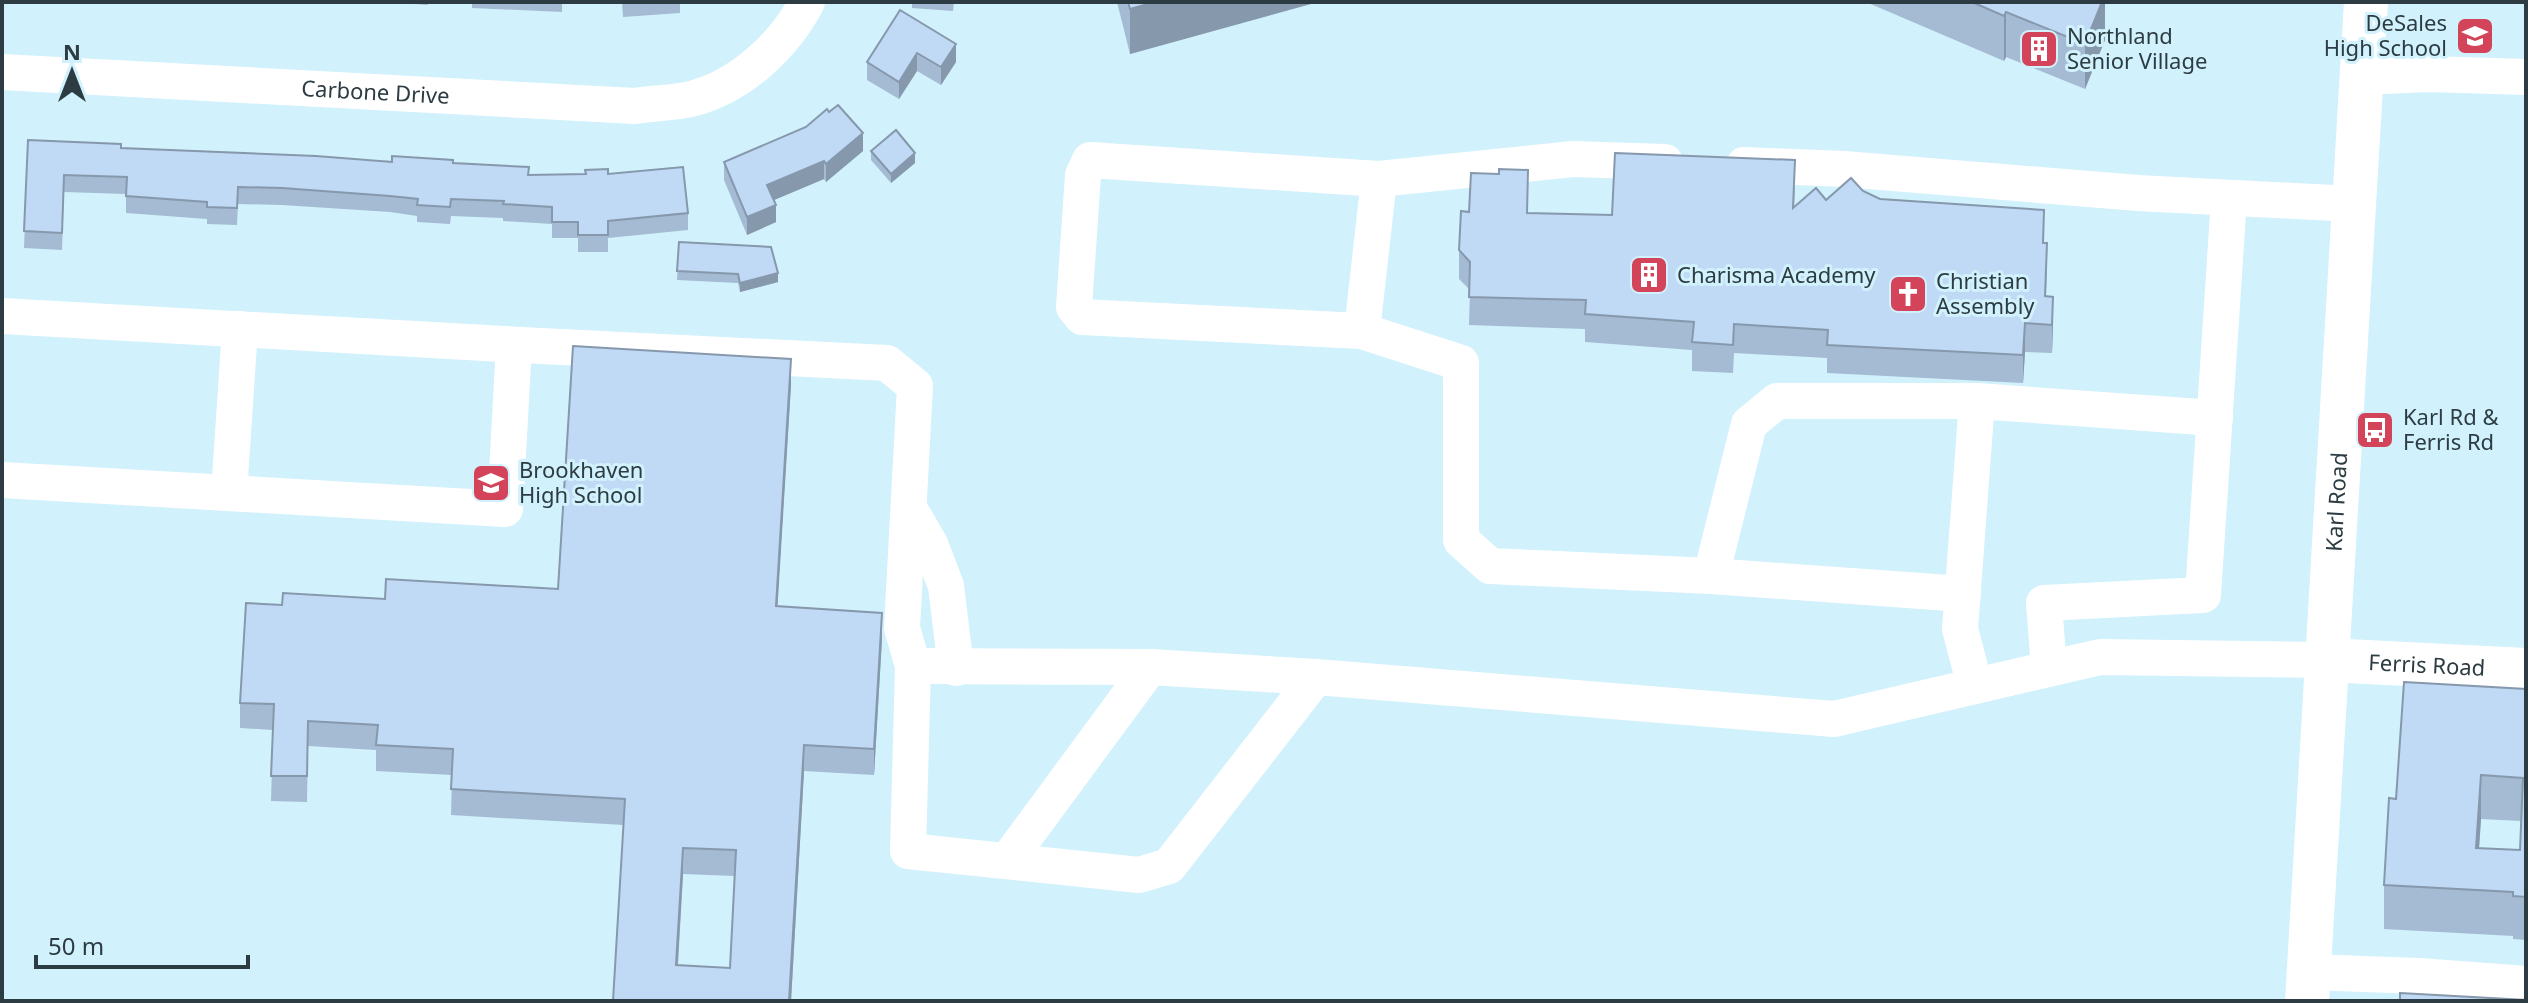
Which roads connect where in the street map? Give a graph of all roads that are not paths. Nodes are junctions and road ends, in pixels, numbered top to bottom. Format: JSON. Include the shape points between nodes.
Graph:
{"nodes":[{"id":1,"x":807,"y":2,"type":"edge"},
{"id":2,"x":2366,"y":2,"type":"edge"},
{"id":3,"x":2,"y":72,"type":"edge"},
{"id":4,"x":2361,"y":77,"type":"junction"},
{"id":5,"x":2526,"y":77,"type":"edge"},
{"id":6,"x":1379,"y":179,"type":"junction"},
{"id":7,"x":2229,"y":198,"type":"junction"},
{"id":8,"x":2353,"y":204,"type":"junction"},
{"id":9,"x":2,"y":316,"type":"edge"},
{"id":10,"x":240,"y":329,"type":"junction"},
{"id":11,"x":1362,"y":331,"type":"junction"},
{"id":12,"x":514,"y":345,"type":"junction"},
{"id":13,"x":1977,"y":401,"type":"junction"},
{"id":14,"x":2215,"y":418,"type":"junction"},
{"id":15,"x":2,"y":480,"type":"edge"},
{"id":16,"x":229,"y":493,"type":"junction"},
{"id":17,"x":909,"y":508,"type":"junction"},
{"id":18,"x":1711,"y":576,"type":"junction"},
{"id":19,"x":1963,"y":594,"type":"junction"},
{"id":20,"x":2327,"y":660,"type":"junction"},
{"id":21,"x":913,"y":666,"type":"junction"},
{"id":22,"x":1150,"y":667,"type":"junction"},
{"id":23,"x":956,"y":668,"type":"junction"},
{"id":24,"x":2049,"y":669,"type":"junction"},
{"id":25,"x":2526,"y":670,"type":"edge"},
{"id":26,"x":1316,"y":677,"type":"junction"},
{"id":27,"x":1975,"y":686,"type":"junction"},
{"id":28,"x":1007,"y":861,"type":"junction"},
{"id":29,"x":2526,"y":984,"type":"edge"},
{"id":30,"x":2308,"y":987,"type":"edge"}],
"edges":[{"from":1,"to":3,"type":"street","name":"Carbone Drive","via":[[795,25],[746,75],[692,98],[635,106]]},
{"from":2,"to":4,"type":"main road","name":"Karl Road"},
{"from":4,"to":5,"type":"street"},
{"from":4,"to":8,"type":"main road","name":"Karl Road"},
{"from":6,"to":7,"type":"street","via":[[1573,159],[1844,169]]},
{"from":6,"to":11,"type":"street"},
{"from":6,"to":11,"type":"street","via":[[1090,160],[1083,175],[1074,307],[1082,317]]},
{"from":7,"to":8,"type":"street"},
{"from":7,"to":14,"type":"street"},
{"from":8,"to":20,"type":"main road","name":"Karl Road"},
{"from":9,"to":10,"type":"street"},
{"from":10,"to":12,"type":"street"},
{"from":10,"to":16,"type":"street"},
{"from":11,"to":18,"type":"street","via":[[1461,363],[1461,540],[1490,566]]},
{"from":12,"to":16,"type":"street","via":[[505,509]]},
{"from":12,"to":17,"type":"street","via":[[887,363],[915,386]]},
{"from":13,"to":14,"type":"street"},
{"from":13,"to":18,"type":"street","via":[[1777,401],[1749,424]]},
{"from":13,"to":19,"type":"street"},
{"from":14,"to":24,"type":"street","via":[[2203,595],[2044,603]]},
{"from":15,"to":16,"type":"street"},
{"from":17,"to":21,"type":"street","via":[[902,628]]},
{"from":17,"to":23,"type":"street","via":[[946,586]]},
{"from":18,"to":19,"type":"street"},
{"from":19,"to":27,"type":"street","via":[[1960,629]]},
{"from":20,"to":24,"type":"street","via":[[2100,657]]},
{"from":20,"to":25,"type":"main road","name":"Ferris Road"},
{"from":20,"to":30,"type":"main road","name":"Karl Road"},
{"from":21,"to":23,"type":"street"},
{"from":21,"to":28,"type":"street","via":[[908,851]]},
{"from":22,"to":23,"type":"street"},
{"from":22,"to":26,"type":"street"},
{"from":22,"to":28,"type":"street"},
{"from":24,"to":27,"type":"street"},
{"from":26,"to":27,"type":"street","via":[[1834,719]]},
{"from":26,"to":28,"type":"street","via":[[1169,866],[1139,875]]},
{"from":29,"to":30,"type":"street","via":[[2419,976]]}]}
